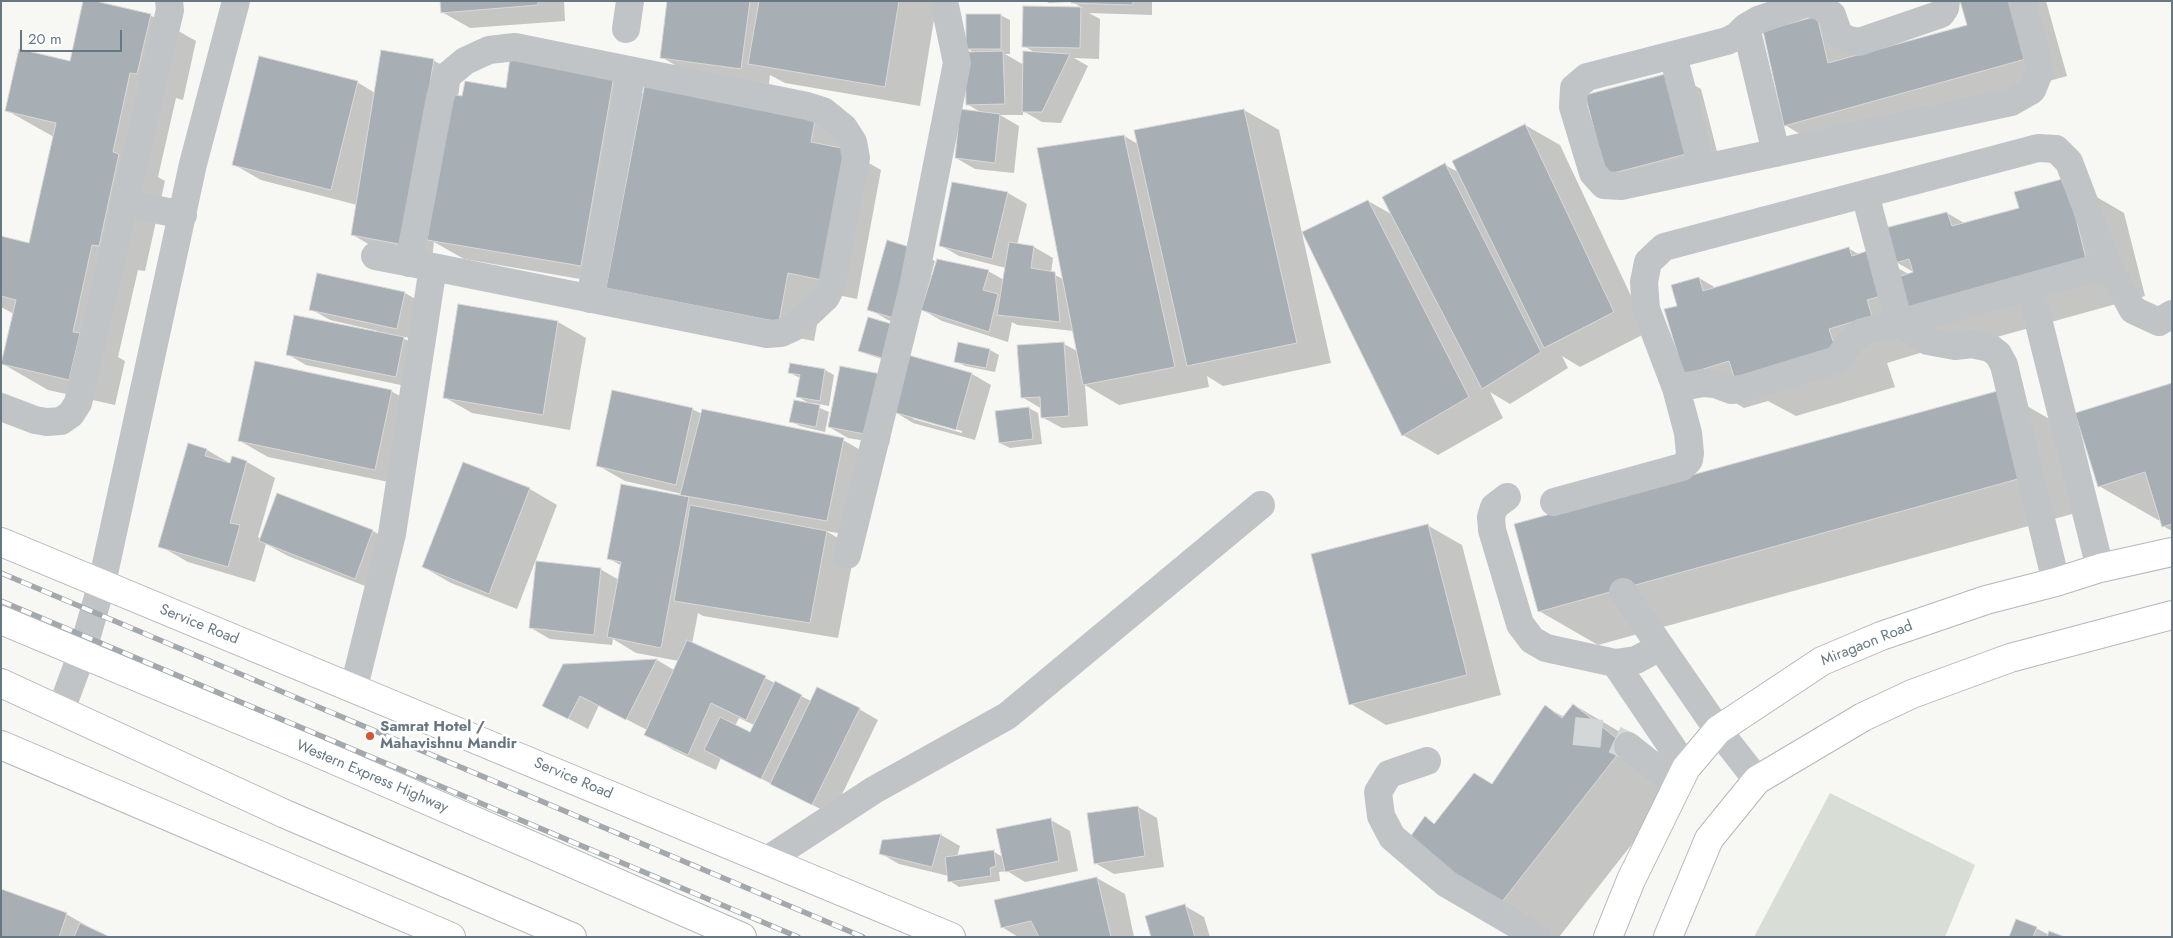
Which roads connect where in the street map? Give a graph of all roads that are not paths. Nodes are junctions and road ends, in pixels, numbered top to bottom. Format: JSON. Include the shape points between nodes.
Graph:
{"nodes":[{"id":1,"x":169,"y":1,"type":"edge"},
{"id":2,"x":236,"y":1,"type":"edge"},
{"id":3,"x":630,"y":1,"type":"edge"},
{"id":4,"x":944,"y":1,"type":"edge"},
{"id":5,"x":1946,"y":1,"type":"edge"},
{"id":6,"x":2022,"y":1,"type":"edge"},
{"id":7,"x":1746,"y":26,"type":"junction"},
{"id":8,"x":626,"y":29,"type":"dead end"},
{"id":9,"x":1673,"y":55,"type":"junction"},
{"id":10,"x":632,"y":71,"type":"junction"},
{"id":11,"x":1776,"y":153,"type":"junction"},
{"id":12,"x":1702,"y":168,"type":"junction"},
{"id":13,"x":1865,"y":194,"type":"junction"},
{"id":14,"x":125,"y":202,"type":"junction"},
{"id":15,"x":183,"y":215,"type":"junction"},
{"id":16,"x":375,"y":256,"type":"dead end"},
{"id":17,"x":421,"y":265,"type":"junction"},
{"id":18,"x":2108,"y":265,"type":"junction"},
{"id":19,"x":2030,"y":288,"type":"junction"},
{"id":20,"x":590,"y":298,"type":"junction"},
{"id":21,"x":2172,"y":314,"type":"edge"},
{"id":22,"x":1899,"y":323,"type":"junction"},
{"id":23,"x":1676,"y":388,"type":"junction"},
{"id":24,"x":1,"y":407,"type":"edge"},
{"id":25,"x":1507,"y":497,"type":"dead end"},
{"id":26,"x":1554,"y":502,"type":"dead end"},
{"id":27,"x":1261,"y":505,"type":"dead end"},
{"id":28,"x":1,"y":542,"type":"edge"},
{"id":29,"x":2172,"y":552,"type":"edge"},
{"id":30,"x":847,"y":555,"type":"dead end"},
{"id":31,"x":2100,"y":568,"type":"junction"},
{"id":32,"x":2056,"y":582,"type":"junction"},
{"id":33,"x":102,"y":583,"type":"junction"},
{"id":34,"x":1624,"y":592,"type":"dead end"},
{"id":35,"x":2172,"y":614,"type":"edge"},
{"id":36,"x":1,"y":620,"type":"edge"},
{"id":37,"x":1660,"y":647,"type":"junction"},
{"id":38,"x":82,"y":653,"type":"junction"},
{"id":39,"x":1615,"y":663,"type":"junction"},
{"id":40,"x":1,"y":683,"type":"edge"},
{"id":41,"x":354,"y":687,"type":"junction"},
{"id":42,"x":61,"y":710,"type":"junction"},
{"id":43,"x":1718,"y":730,"type":"junction"},
{"id":44,"x":1,"y":744,"type":"edge"},
{"id":45,"x":1628,"y":746,"type":"tunnel mouth"},
{"id":46,"x":1427,"y":761,"type":"dead end"},
{"id":47,"x":1682,"y":777,"type":"junction"},
{"id":48,"x":1757,"y":780,"type":"junction"},
{"id":49,"x":767,"y":860,"type":"junction"},
{"id":50,"x":451,"y":937,"type":"edge"},
{"id":51,"x":572,"y":937,"type":"edge"},
{"id":52,"x":742,"y":937,"type":"edge"},
{"id":53,"x":951,"y":937,"type":"edge"},
{"id":54,"x":1538,"y":937,"type":"edge"},
{"id":55,"x":1608,"y":937,"type":"edge"},
{"id":56,"x":1668,"y":937,"type":"edge"}],
"edges":[{"from":1,"to":14,"type":"street","via":[[170,10]]},
{"from":2,"to":15,"type":"street","via":[[193,164]]},
{"from":3,"to":8,"type":"street"},
{"from":4,"to":30,"type":"street","via":[[957,63],[914,287]]},
{"from":5,"to":7,"type":"street","via":[[1941,14],[1859,42],[1839,35],[1832,14],[1807,3]]},
{"from":6,"to":11,"type":"street","via":[[2038,60],[2038,73],[2032,90],[2011,102]]},
{"from":7,"to":9,"type":"street","via":[[1727,41]]},
{"from":7,"to":11,"type":"street"},
{"from":9,"to":12,"type":"street"},
{"from":9,"to":12,"type":"street","via":[[1587,77],[1574,88],[1573,107],[1593,174],[1604,185],[1621,186]]},
{"from":10,"to":17,"type":"street","via":[[515,47],[489,50],[465,61],[446,77],[440,98]]},
{"from":10,"to":20,"type":"street"},
{"from":10,"to":20,"type":"street","via":[[823,111],[844,128],[853,142],[856,158],[832,285],[826,297],[794,327],[781,333],[767,334]]},
{"from":11,"to":12,"type":"street"},
{"from":13,"to":18,"type":"street","via":[[2038,148],[2056,149],[2070,162]]},
{"from":13,"to":22,"type":"street"},
{"from":13,"to":23,"type":"street","via":[[1664,247],[1648,262],[1644,282],[1646,310]]},
{"from":14,"to":15,"type":"street"},
{"from":14,"to":24,"type":"street","via":[[78,403],[61,421],[47,422]]},
{"from":15,"to":33,"type":"street"},
{"from":16,"to":17,"type":"street"},
{"from":17,"to":20,"type":"street"},
{"from":17,"to":41,"type":"street","via":[[392,534]]},
{"from":18,"to":19,"type":"street"},
{"from":18,"to":21,"type":"street","via":[[2133,310],[2159,322]]},
{"from":19,"to":22,"type":"street"},
{"from":19,"to":31,"type":"street"},
{"from":22,"to":23,"type":"street","via":[[1862,332],[1837,360],[1742,389],[1731,390],[1703,383]]},
{"from":22,"to":32,"type":"street","via":[[1928,341],[1955,346],[1972,344],[1990,348],[1998,354],[2004,365]]},
{"from":23,"to":26,"type":"street","via":[[1690,453],[1689,460],[1682,467]]},
{"from":25,"to":39,"type":"street","via":[[1494,507],[1492,530],[1520,624],[1532,640],[1546,648]]},
{"from":27,"to":49,"type":"street","via":[[1007,716],[874,790]]},
{"from":28,"to":33,"type":"main road","name":"Service Road"},
{"from":29,"to":31,"type":"main road","name":"Miragaon Road"},
{"from":31,"to":32,"type":"main road","name":"Miragaon Road"},
{"from":32,"to":43,"type":"main road","name":"Miragaon Road","via":[[1960,609],[1881,636],[1822,661]]},
{"from":33,"to":38,"type":"street"},
{"from":33,"to":41,"type":"main road","name":"Service Road"},
{"from":34,"to":37,"type":"street"},
{"from":35,"to":48,"type":"main road","via":[[2010,658],[1912,694],[1863,717]]},
{"from":36,"to":38,"type":"main road","name":"Western Express Highway"},
{"from":37,"to":39,"type":"street","via":[[1636,660]]},
{"from":37,"to":43,"type":"street"},
{"from":38,"to":42,"type":"street"},
{"from":38,"to":52,"type":"main road","name":"Western Express Highway"},
{"from":39,"to":47,"type":"street"},
{"from":40,"to":42,"type":"main road"},
{"from":41,"to":49,"type":"main road","name":"Service Road"},
{"from":42,"to":51,"type":"main road","via":[[285,814]]},
{"from":43,"to":47,"type":"main road","name":"Miragaon Road"},
{"from":43,"to":48,"type":"street"},
{"from":44,"to":50,"type":"main road"},
{"from":45,"to":47,"type":"street"},
{"from":46,"to":54,"type":"street","via":[[1390,774],[1378,792],[1380,816],[1392,837],[1447,884]]},
{"from":47,"to":55,"type":"main road","name":"Miragaon Road"},
{"from":48,"to":56,"type":"main road","via":[[1709,839]]},
{"from":49,"to":53,"type":"main road","name":"Service Road"}]}
